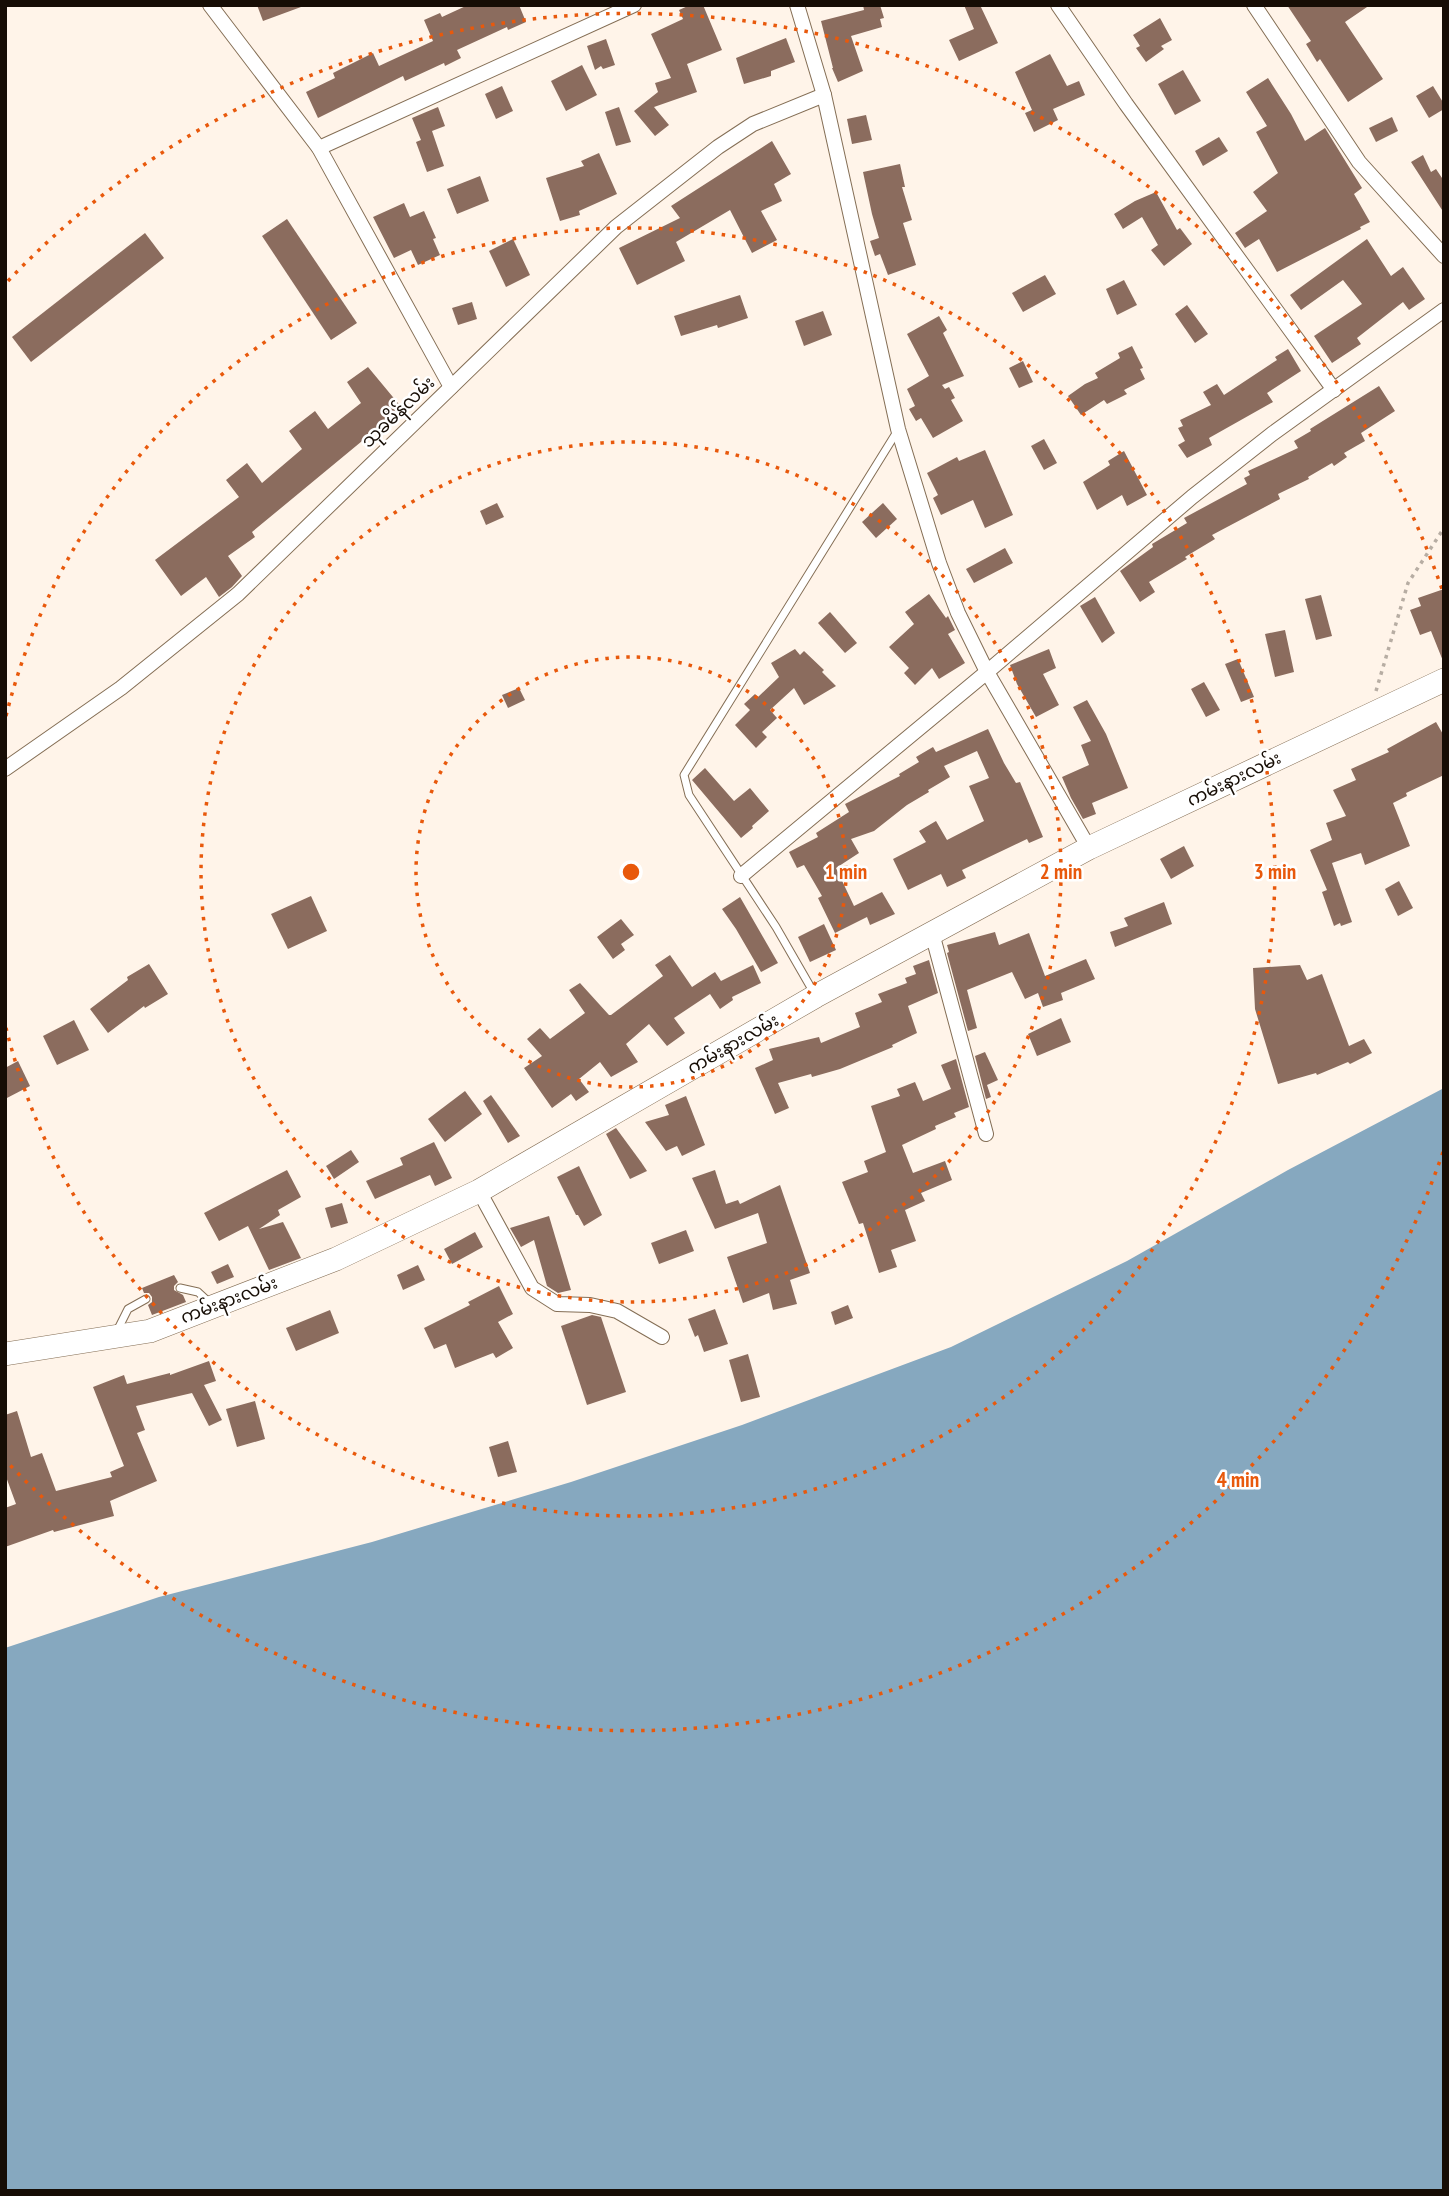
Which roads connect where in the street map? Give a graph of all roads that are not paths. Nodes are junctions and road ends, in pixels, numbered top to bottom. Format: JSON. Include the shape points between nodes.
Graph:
{"nodes":[{"id":1,"x":634,"y":5,"type":"edge"},
{"id":2,"x":797,"y":5,"type":"edge"},
{"id":3,"x":1058,"y":5,"type":"edge"},
{"id":4,"x":1254,"y":5,"type":"edge"},
{"id":5,"x":215,"y":6,"type":"edge"},
{"id":6,"x":824,"y":95,"type":"junction"},
{"id":7,"x":319,"y":148,"type":"junction"},
{"id":8,"x":1444,"y":256,"type":"edge"},
{"id":9,"x":1444,"y":310,"type":"edge"},
{"id":10,"x":452,"y":387,"type":"junction"},
{"id":11,"x":1334,"y":390,"type":"junction"},
{"id":12,"x":898,"y":429,"type":"junction"},
{"id":13,"x":987,"y":672,"type":"junction"},
{"id":14,"x":1444,"y":680,"type":"edge"},
{"id":15,"x":5,"y":769,"type":"edge"},
{"id":16,"x":1089,"y":848,"type":"junction"},
{"id":17,"x":741,"y":876,"type":"junction"},
{"id":18,"x":932,"y":933,"type":"junction"},
{"id":19,"x":816,"y":996,"type":"junction"},
{"id":20,"x":986,"y":1134,"type":"dead end"},
{"id":21,"x":480,"y":1191,"type":"junction"},
{"id":22,"x":180,"y":1288,"type":"dead end"},
{"id":23,"x":146,"y":1299,"type":"dead end"},
{"id":24,"x":214,"y":1306,"type":"junction"},
{"id":25,"x":114,"y":1337,"type":"junction"},
{"id":26,"x":662,"y":1337,"type":"dead end"},
{"id":27,"x":5,"y":1354,"type":"edge"}],
"edges":[{"from":1,"to":7,"type":"street"},
{"from":2,"to":6,"type":"street"},
{"from":3,"to":11,"type":"street"},
{"from":4,"to":8,"type":"street","via":[[1359,162]]},
{"from":5,"to":7,"type":"street"},
{"from":6,"to":10,"type":"street","name":"သုခမိန်လမ်း","via":[[753,124],[616,227]]},
{"from":6,"to":12,"type":"street"},
{"from":7,"to":10,"type":"street"},
{"from":9,"to":11,"type":"street"},
{"from":10,"to":15,"type":"street","name":"သုခမိန်လမ်း","via":[[238,594],[121,688]]},
{"from":11,"to":13,"type":"street","via":[[1192,498]]},
{"from":12,"to":13,"type":"street","via":[[939,563]]},
{"from":12,"to":17,"type":"lane","via":[[684,775],[689,795]]},
{"from":13,"to":16,"type":"street"},
{"from":13,"to":17,"type":"street"},
{"from":14,"to":16,"type":"main road","name":"ကမ်းနားလမ်း"},
{"from":16,"to":18,"type":"main road","name":"ကမ်းနားလမ်း"},
{"from":17,"to":19,"type":"lane"},
{"from":18,"to":19,"type":"main road","name":"ကမ်းနားလမ်း"},
{"from":18,"to":20,"type":"street"},
{"from":19,"to":21,"type":"main road","name":"ကမ်းနားလမ်း"},
{"from":21,"to":24,"type":"main road","name":"ကမ်းနားလမ်း","via":[[336,1259]]},
{"from":21,"to":26,"type":"street","via":[[532,1288],[557,1304],[617,1311]]},
{"from":22,"to":24,"type":"lane","via":[[198,1292]]},
{"from":23,"to":25,"type":"lane","via":[[128,1309]]},
{"from":24,"to":25,"type":"main road","name":"ကမ်းနားလမ်း","via":[[150,1331]]},
{"from":25,"to":27,"type":"main road","name":"ကမ်းနားလမ်း"}]}
